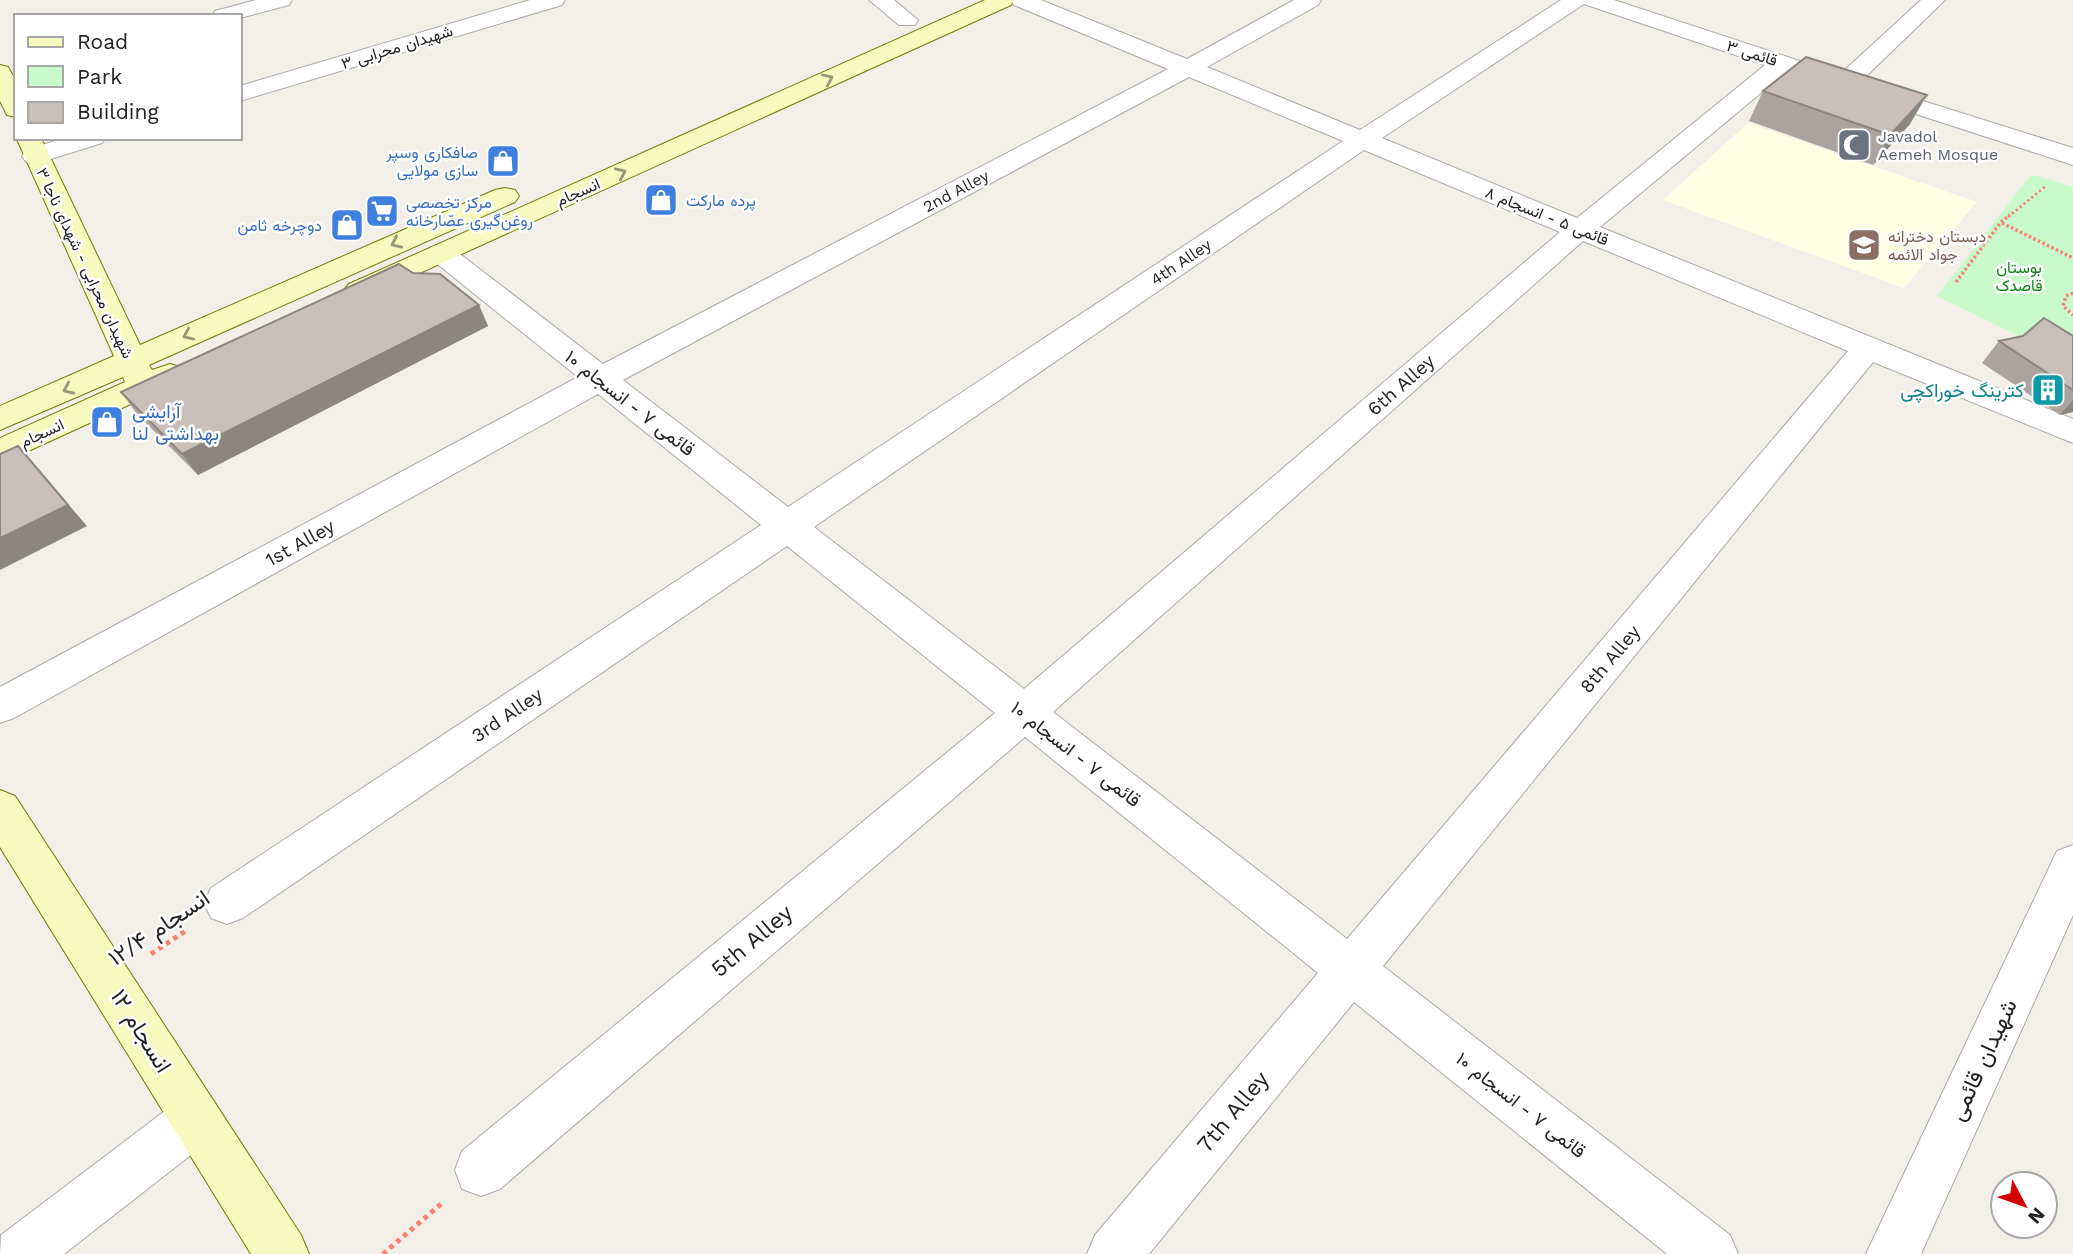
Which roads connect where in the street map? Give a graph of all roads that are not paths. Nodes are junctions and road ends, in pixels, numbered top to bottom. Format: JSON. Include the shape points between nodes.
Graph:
{"nodes":[{"id":1,"x":281,"y":0,"type":"edge"},
{"id":2,"x":554,"y":0,"type":"edge"},
{"id":3,"x":880,"y":0,"type":"edge"},
{"id":4,"x":952,"y":0,"type":"edge"},
{"id":5,"x":1003,"y":0,"type":"edge"},
{"id":6,"x":1022,"y":0,"type":"edge"},
{"id":7,"x":1310,"y":0,"type":"edge"},
{"id":8,"x":1576,"y":0,"type":"edge"},
{"id":9,"x":1592,"y":0,"type":"edge"},
{"id":10,"x":1934,"y":0,"type":"edge"},
{"id":11,"x":1637,"y":6,"type":"edge"},
{"id":12,"x":230,"y":14,"type":"edge"},
{"id":13,"x":907,"y":20,"type":"junction"},
{"id":14,"x":1782,"y":63,"type":"junction"},
{"id":15,"x":1188,"y":68,"type":"junction"},
{"id":16,"x":6,"y":73,"type":"edge"},
{"id":17,"x":1845,"y":83,"type":"junction"},
{"id":18,"x":242,"y":93,"type":"edge"},
{"id":19,"x":14,"y":103,"type":"edge"},
{"id":20,"x":79,"y":140,"type":"edge"},
{"id":21,"x":1362,"y":140,"type":"junction"},
{"id":22,"x":31,"y":147,"type":"edge"},
{"id":23,"x":2073,"y":157,"type":"edge"},
{"id":24,"x":564,"y":170,"type":"dead end"},
{"id":25,"x":525,"y":187,"type":"dead end"},
{"id":26,"x":1580,"y":229,"type":"junction"},
{"id":27,"x":441,"y":253,"type":"junction"},
{"id":28,"x":340,"y":298,"type":"edge"},
{"id":29,"x":1868,"y":348,"type":"junction"},
{"id":30,"x":190,"y":365,"type":"edge"},
{"id":31,"x":137,"y":374,"type":"junction"},
{"id":32,"x":600,"y":379,"type":"junction"},
{"id":33,"x":0,"y":419,"type":"edge"},
{"id":34,"x":2073,"y":432,"type":"edge"},
{"id":35,"x":0,"y":452,"type":"edge"},
{"id":36,"x":787,"y":526,"type":"junction"},
{"id":37,"x":0,"y":706,"type":"edge"},
{"id":38,"x":1024,"y":713,"type":"junction"},
{"id":39,"x":0,"y":808,"type":"edge"},
{"id":40,"x":2073,"y":866,"type":"edge"},
{"id":41,"x":227,"y":903,"type":"road end"},
{"id":42,"x":1352,"y":971,"type":"junction"},
{"id":43,"x":196,"y":1119,"type":"junction"},
{"id":44,"x":481,"y":1170,"type":"road end"},
{"id":45,"x":20,"y":1254,"type":"edge"},
{"id":46,"x":282,"y":1254,"type":"edge"},
{"id":47,"x":1114,"y":1254,"type":"edge"},
{"id":48,"x":1711,"y":1254,"type":"edge"},
{"id":49,"x":1893,"y":1254,"type":"edge"}],
"edges":[{"from":1,"to":12,"type":"street"},
{"from":2,"to":18,"type":"street","name":"شهیدان محرابی ۳"},
{"from":3,"to":13,"type":"street"},
{"from":4,"to":13,"type":"main road","name":"انسجام"},
{"from":27,"to":5,"type":"main road","name":"انسجام","one_way":true},
{"from":6,"to":15,"type":"street","name":"قائمی ۵ - انسجام ۸"},
{"from":7,"to":15,"type":"street","name":"2nd Alley"},
{"from":8,"to":21,"type":"street","name":"4th Alley"},
{"from":9,"to":11,"type":"street","name":"قائمی ۳"},
{"from":10,"to":17,"type":"street"},
{"from":11,"to":14,"type":"street","name":"قائمی ۳"},
{"from":13,"to":24,"type":"main road","name":"انسجام"},
{"from":14,"to":17,"type":"street","name":"قائمی ۳"},
{"from":14,"to":26,"type":"street","name":"6th Alley"},
{"from":15,"to":21,"type":"street","name":"قائمی ۵ - انسجام ۸"},
{"from":15,"to":32,"type":"street","name":"2nd Alley"},
{"from":16,"to":19,"type":"main road"},
{"from":17,"to":23,"type":"street","name":"قائمی ۳"},
{"from":20,"to":22,"type":"street"},
{"from":21,"to":26,"type":"street","name":"قائمی ۵ - انسجام ۸"},
{"from":21,"to":36,"type":"street","name":"4th Alley"},
{"from":22,"to":31,"type":"main road","name":"شهیدان محرابی - شهدای ناجا ۳"},
{"from":25,"to":31,"type":"main road","name":"انسجام","one_way":true},
{"from":26,"to":29,"type":"street","name":"قائمی ۵ - انسجام ۸"},
{"from":26,"to":38,"type":"street","name":"6th Alley"},
{"from":27,"to":28,"type":"main road","name":"انسجام"},
{"from":27,"to":32,"type":"street","name":"قائمی ۷ - انسجام ۱۰"},
{"from":29,"to":34,"type":"street","name":"قائمی ۵ - انسجام ۸"},
{"from":29,"to":42,"type":"street","name":"8th Alley"},
{"from":30,"to":31,"type":"main road","name":"انسجام"},
{"from":31,"to":33,"type":"main road","name":"انسجام","one_way":true},
{"from":31,"to":35,"type":"main road","name":"انسجام"},
{"from":32,"to":36,"type":"street","name":"قائمی ۷ - انسجام ۱۰"},
{"from":32,"to":37,"type":"street","name":"1st Alley"},
{"from":36,"to":38,"type":"street","name":"قائمی ۷ - انسجام ۱۰"},
{"from":36,"to":41,"type":"street","name":"3rd Alley"},
{"from":38,"to":42,"type":"street","name":"قائمی ۷ - انسجام ۱۰"},
{"from":38,"to":44,"type":"street","name":"5th Alley"},
{"from":39,"to":43,"type":"main road","name":"انسجام ۱۲"},
{"from":40,"to":49,"type":"street","name":"شهیدان قائمی"},
{"from":42,"to":47,"type":"street","name":"7th Alley"},
{"from":42,"to":48,"type":"street","name":"قائمی ۷ - انسجام ۱۰"},
{"from":43,"to":45,"type":"street"},
{"from":43,"to":46,"type":"main road","name":"انسجام ۱۲"}]}
